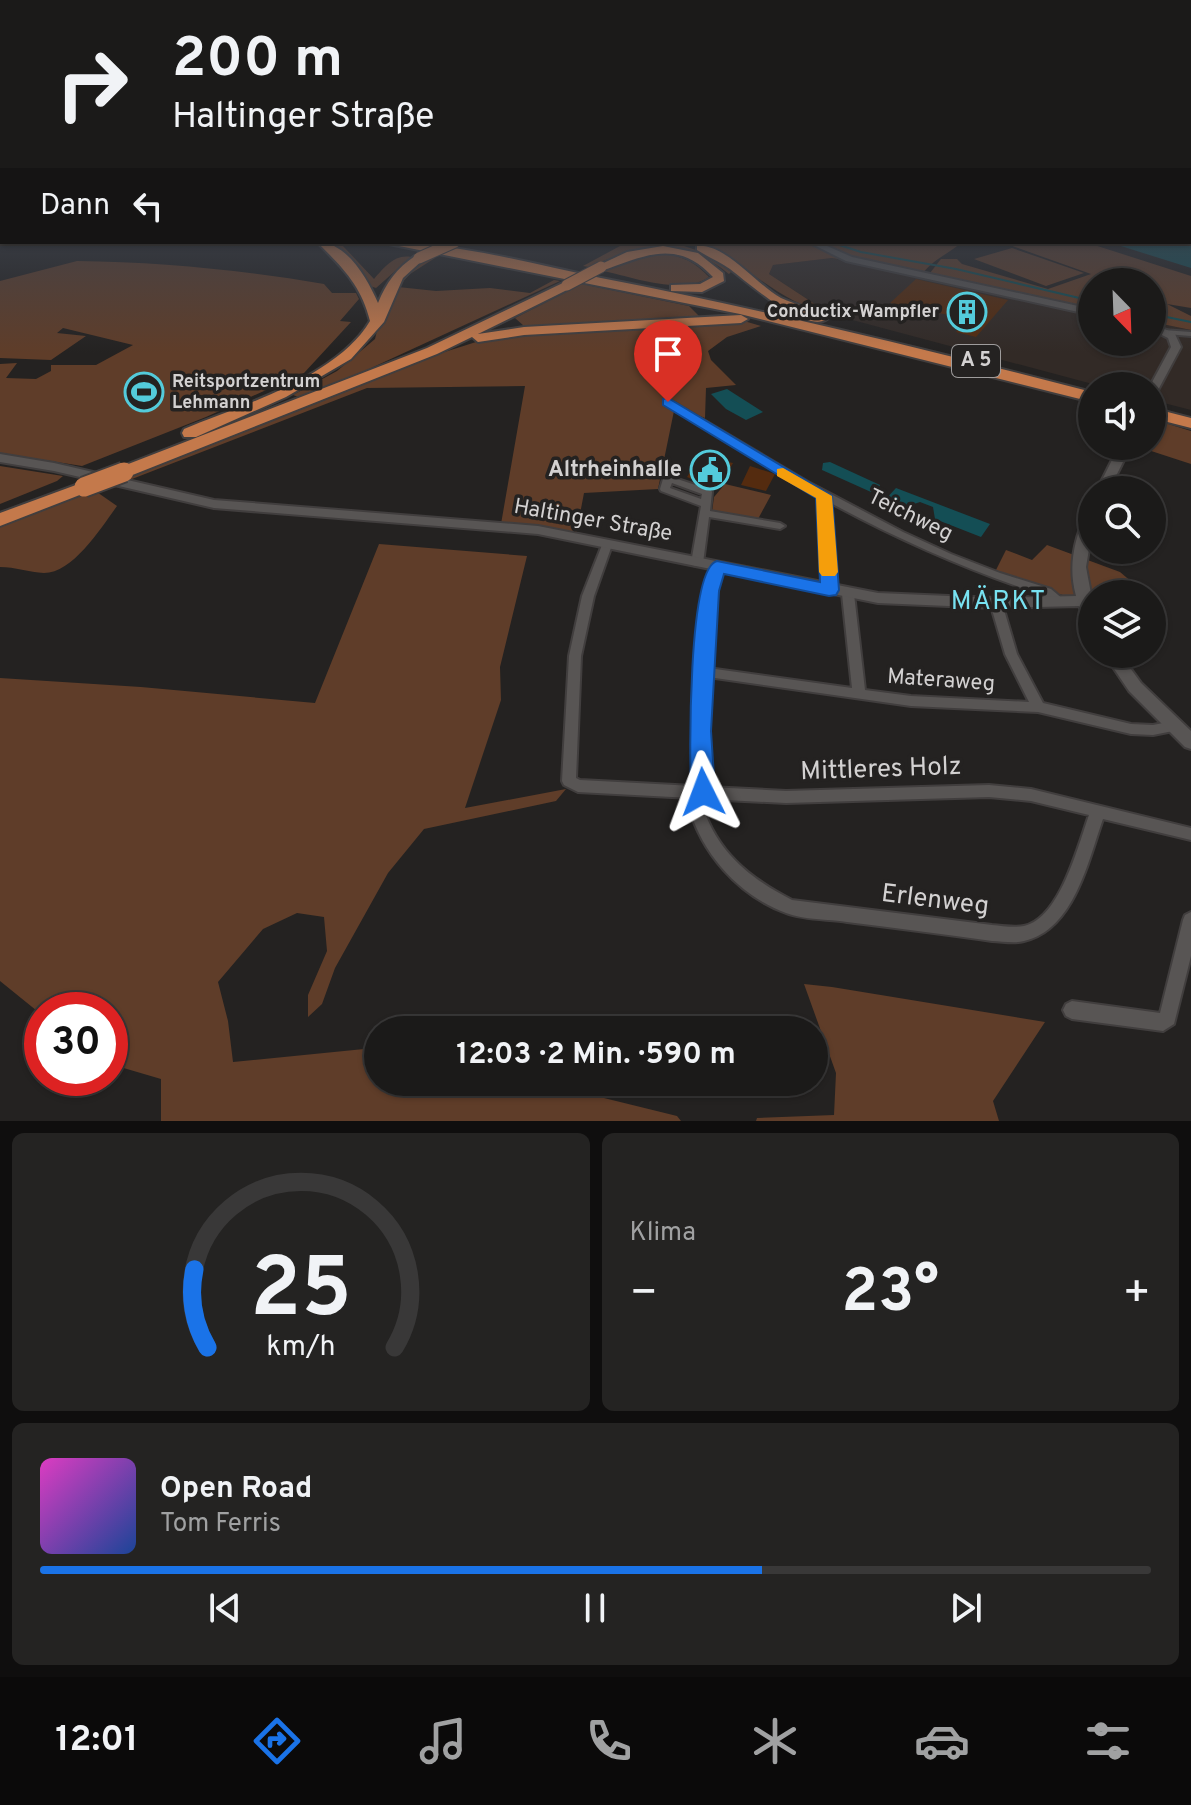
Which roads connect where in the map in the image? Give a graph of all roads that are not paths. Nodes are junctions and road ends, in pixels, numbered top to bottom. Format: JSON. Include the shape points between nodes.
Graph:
{"nodes":[{"id":1,"x":329,"y":248,"type":"edge"},
{"id":2,"x":420,"y":248,"type":"edge"},
{"id":3,"x":441,"y":248,"type":"edge"},
{"id":4,"x":444,"y":248,"type":"edge"},
{"id":5,"x":701,"y":248,"type":"edge"},
{"id":6,"x":823,"y":248,"type":"edge"},
{"id":7,"x":642,"y":285,"type":"junction"},
{"id":8,"x":1078,"y":309,"type":"edge"},
{"id":9,"x":377,"y":322,"type":"junction"},
{"id":10,"x":820,"y":329,"type":"junction"},
{"id":11,"x":1166,"y":333,"type":"edge"},
{"id":12,"x":1169,"y":334,"type":"junction"},
{"id":13,"x":1190,"y":334,"type":"edge"},
{"id":14,"x":872,"y":335,"type":"junction"},
{"id":15,"x":432,"y":351,"type":"junction"},
{"id":16,"x":1163,"y":372,"type":"edge"},
{"id":17,"x":1078,"y":390,"type":"edge"},
{"id":18,"x":1078,"y":391,"type":"edge"},
{"id":19,"x":668,"y":402,"type":"dead end"},
{"id":20,"x":1166,"y":413,"type":"edge"},
{"id":21,"x":1166,"y":415,"type":"edge"},
{"id":22,"x":1191,"y":417,"type":"edge"},
{"id":23,"x":1191,"y":423,"type":"edge"},
{"id":24,"x":0,"y":458,"type":"edge"},
{"id":25,"x":118,"y":470,"type":"junction"},
{"id":26,"x":78,"y":485,"type":"junction"},
{"id":27,"x":824,"y":496,"type":"junction"},
{"id":28,"x":0,"y":511,"type":"edge"},
{"id":29,"x":0,"y":520,"type":"edge"},
{"id":30,"x":780,"y":526,"type":"dead end"},
{"id":31,"x":607,"y":545,"type":"junction"},
{"id":32,"x":697,"y":563,"type":"junction"},
{"id":33,"x":717,"y":567,"type":"junction"},
{"id":34,"x":829,"y":590,"type":"junction"},
{"id":35,"x":848,"y":594,"type":"junction"},
{"id":36,"x":1058,"y":600,"type":"junction"},
{"id":37,"x":1078,"y":601,"type":"edge"},
{"id":38,"x":996,"y":603,"type":"junction"},
{"id":39,"x":1122,"y":668,"type":"edge"},
{"id":40,"x":703,"y":672,"type":"junction"},
{"id":41,"x":859,"y":694,"type":"junction"},
{"id":42,"x":1038,"y":707,"type":"junction"},
{"id":43,"x":1173,"y":726,"type":"junction"},
{"id":44,"x":1191,"y":742,"type":"edge"},
{"id":45,"x":703,"y":792,"type":"junction"},
{"id":46,"x":1098,"y":811,"type":"junction"},
{"id":47,"x":1191,"y":834,"type":"edge"},
{"id":48,"x":1191,"y":920,"type":"edge"},
{"id":49,"x":1184,"y":978,"type":"edge"},
{"id":50,"x":1072,"y":1010,"type":"dead end"}],
"edges":[{"from":1,"to":9,"type":"highway","via":[[362,283]]},
{"from":2,"to":10,"type":"highway","number":"A 5"},
{"from":3,"to":9,"type":"highway","bridge":true,"via":[[419,258],[393,281]]},
{"from":4,"to":7,"type":"highway","number":"A 5"},
{"from":5,"to":14,"type":"highway","via":[[785,305]]},
{"from":6,"to":8,"type":"street","via":[[836,256]]},
{"from":7,"to":14,"type":"highway","number":"A 5"},
{"from":7,"to":15,"type":"highway","bridge":true,"via":[[702,288],[719,277],[700,259],[668,250],[631,253]]},
{"from":9,"to":25,"type":"highway","via":[[361,343],[322,371]]},
{"from":10,"to":15,"type":"highway","via":[[714,319],[509,332]]},
{"from":10,"to":18,"type":"highway","number":"A 5"},
{"from":11,"to":12,"type":"street"},
{"from":12,"to":13,"type":"street"},
{"from":12,"to":16,"type":"street","via":[[1176,347]]},
{"from":14,"to":17,"type":"highway","number":"A 5"},
{"from":15,"to":25,"type":"highway"},
{"from":19,"to":27,"type":"street","name":"Teichweg"},
{"from":20,"to":22,"type":"highway"},
{"from":21,"to":23,"type":"highway"},
{"from":24,"to":31,"type":"street","name":"Haltinger Straße","via":[[63,467],[214,504],[538,530]]},
{"from":25,"to":26,"type":"highway","bridge":true},
{"from":26,"to":28,"type":"highway"},
{"from":26,"to":29,"type":"highway"},
{"from":27,"to":34,"type":"street"},
{"from":27,"to":36,"type":"street","name":"Teichweg","via":[[958,562]]},
{"from":30,"to":32,"type":"street","via":[[705,508]]},
{"from":31,"to":32,"type":"street","name":"Haltinger Straße"},
{"from":31,"to":45,"type":"street","name":"Mittleres Holz","via":[[588,596],[575,656],[569,781],[578,786]]},
{"from":32,"to":33,"type":"street","name":"Haltinger Straße"},
{"from":33,"to":34,"type":"street","name":"Haltinger Straße"},
{"from":33,"to":40,"type":"street","via":[[709,591]]},
{"from":34,"to":35,"type":"street","name":"Haltinger Straße"},
{"from":35,"to":38,"type":"street","name":"Haltinger Straße"},
{"from":35,"to":41,"type":"street"},
{"from":36,"to":37,"type":"street","name":"Haltinger Straße"},
{"from":36,"to":38,"type":"street","name":"Haltinger Straße"},
{"from":38,"to":42,"type":"street","via":[[1011,654]]},
{"from":39,"to":43,"type":"street"},
{"from":40,"to":41,"type":"street","name":"Materaweg"},
{"from":40,"to":45,"type":"street"},
{"from":41,"to":42,"type":"street","name":"Materaweg"},
{"from":42,"to":43,"type":"street","name":"Materaweg","via":[[1131,729]]},
{"from":43,"to":44,"type":"street"},
{"from":45,"to":46,"type":"street","name":"Mittleres Holz","via":[[786,797],[989,791]]},
{"from":45,"to":46,"type":"street","name":"Erlenweg","via":[[695,804],[699,827],[712,847],[744,879],[790,907],[1024,934],[1048,923],[1062,906]]},
{"from":46,"to":47,"type":"street","name":"Mittleres Holz"},
{"from":48,"to":49,"type":"street"},
{"from":49,"to":50,"type":"street","via":[[1163,1022]]}]}
